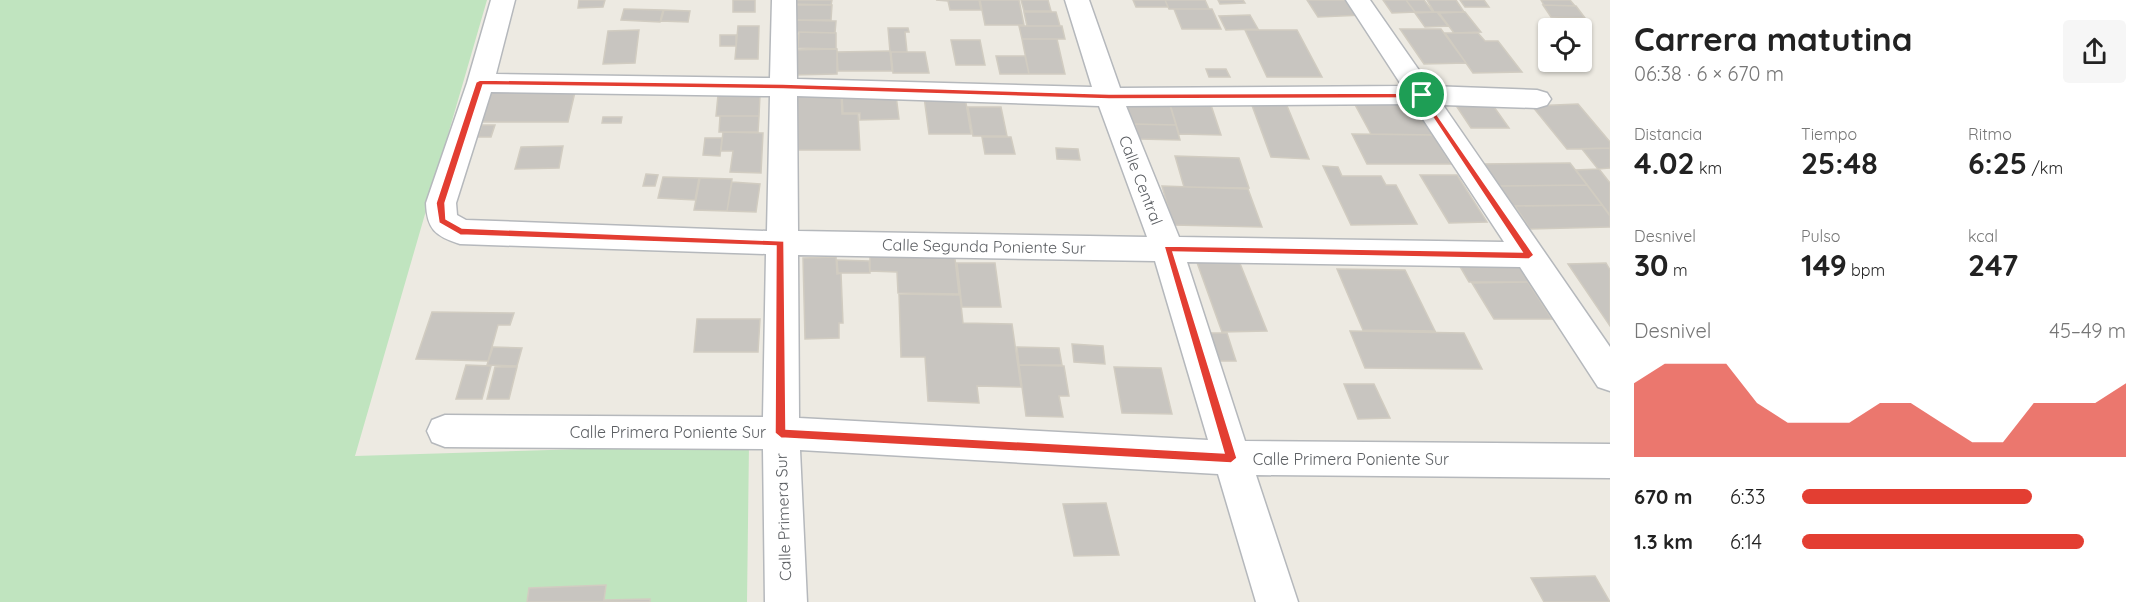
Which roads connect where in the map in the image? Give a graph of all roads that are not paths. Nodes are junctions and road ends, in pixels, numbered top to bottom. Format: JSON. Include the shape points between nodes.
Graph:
{"nodes":[{"id":1,"x":503,"y":0,"type":"edge"},
{"id":2,"x":784,"y":0,"type":"edge"},
{"id":3,"x":1077,"y":0,"type":"edge"},
{"id":4,"x":1358,"y":0,"type":"edge"},
{"id":5,"x":480,"y":82,"type":"junction"},
{"id":6,"x":783,"y":87,"type":"junction"},
{"id":7,"x":1422,"y":95,"type":"junction"},
{"id":8,"x":1109,"y":97,"type":"junction"},
{"id":9,"x":1537,"y":99,"type":"dead end"},
{"id":10,"x":780,"y":243,"type":"junction"},
{"id":11,"x":1167,"y":248,"type":"junction"},
{"id":12,"x":1529,"y":255,"type":"junction"},
{"id":13,"x":1610,"y":376,"type":"edge"},
{"id":14,"x":445,"y":431,"type":"dead end"},
{"id":15,"x":781,"y":433,"type":"junction"},
{"id":16,"x":1231,"y":458,"type":"junction"},
{"id":17,"x":1610,"y":461,"type":"edge"},
{"id":18,"x":786,"y":602,"type":"edge"},
{"id":19,"x":1277,"y":602,"type":"edge"}],
"edges":[{"from":1,"to":5,"type":"street"},
{"from":2,"to":6,"type":"street","name":"Calle Primera Sur"},
{"from":3,"to":8,"type":"street","name":"Calle Central"},
{"from":4,"to":7,"type":"street"},
{"from":5,"to":6,"type":"street"},
{"from":5,"to":10,"type":"street","name":"Calle Segunda Poniente Sur","via":[[441,203],[442,221],[460,232]]},
{"from":6,"to":8,"type":"street"},
{"from":6,"to":10,"type":"street","name":"Calle Primera Sur"},
{"from":7,"to":8,"type":"street"},
{"from":7,"to":9,"type":"street"},
{"from":7,"to":12,"type":"street"},
{"from":8,"to":11,"type":"street","name":"Calle Central"},
{"from":10,"to":11,"type":"street","name":"Calle Segunda Poniente Sur"},
{"from":10,"to":15,"type":"street","name":"Calle Primera Sur"},
{"from":11,"to":12,"type":"street","name":"Calle Segunda Poniente Sur"},
{"from":11,"to":16,"type":"street","name":"Calle Central"},
{"from":12,"to":13,"type":"street"},
{"from":14,"to":15,"type":"street","name":"Calle Primera Poniente Sur"},
{"from":15,"to":16,"type":"street","name":"Calle Primera Poniente Sur"},
{"from":15,"to":18,"type":"street","name":"Calle Primera Sur"},
{"from":16,"to":17,"type":"street","name":"Calle Primera Poniente Sur"},
{"from":16,"to":19,"type":"street","name":"Calle Central"}]}
